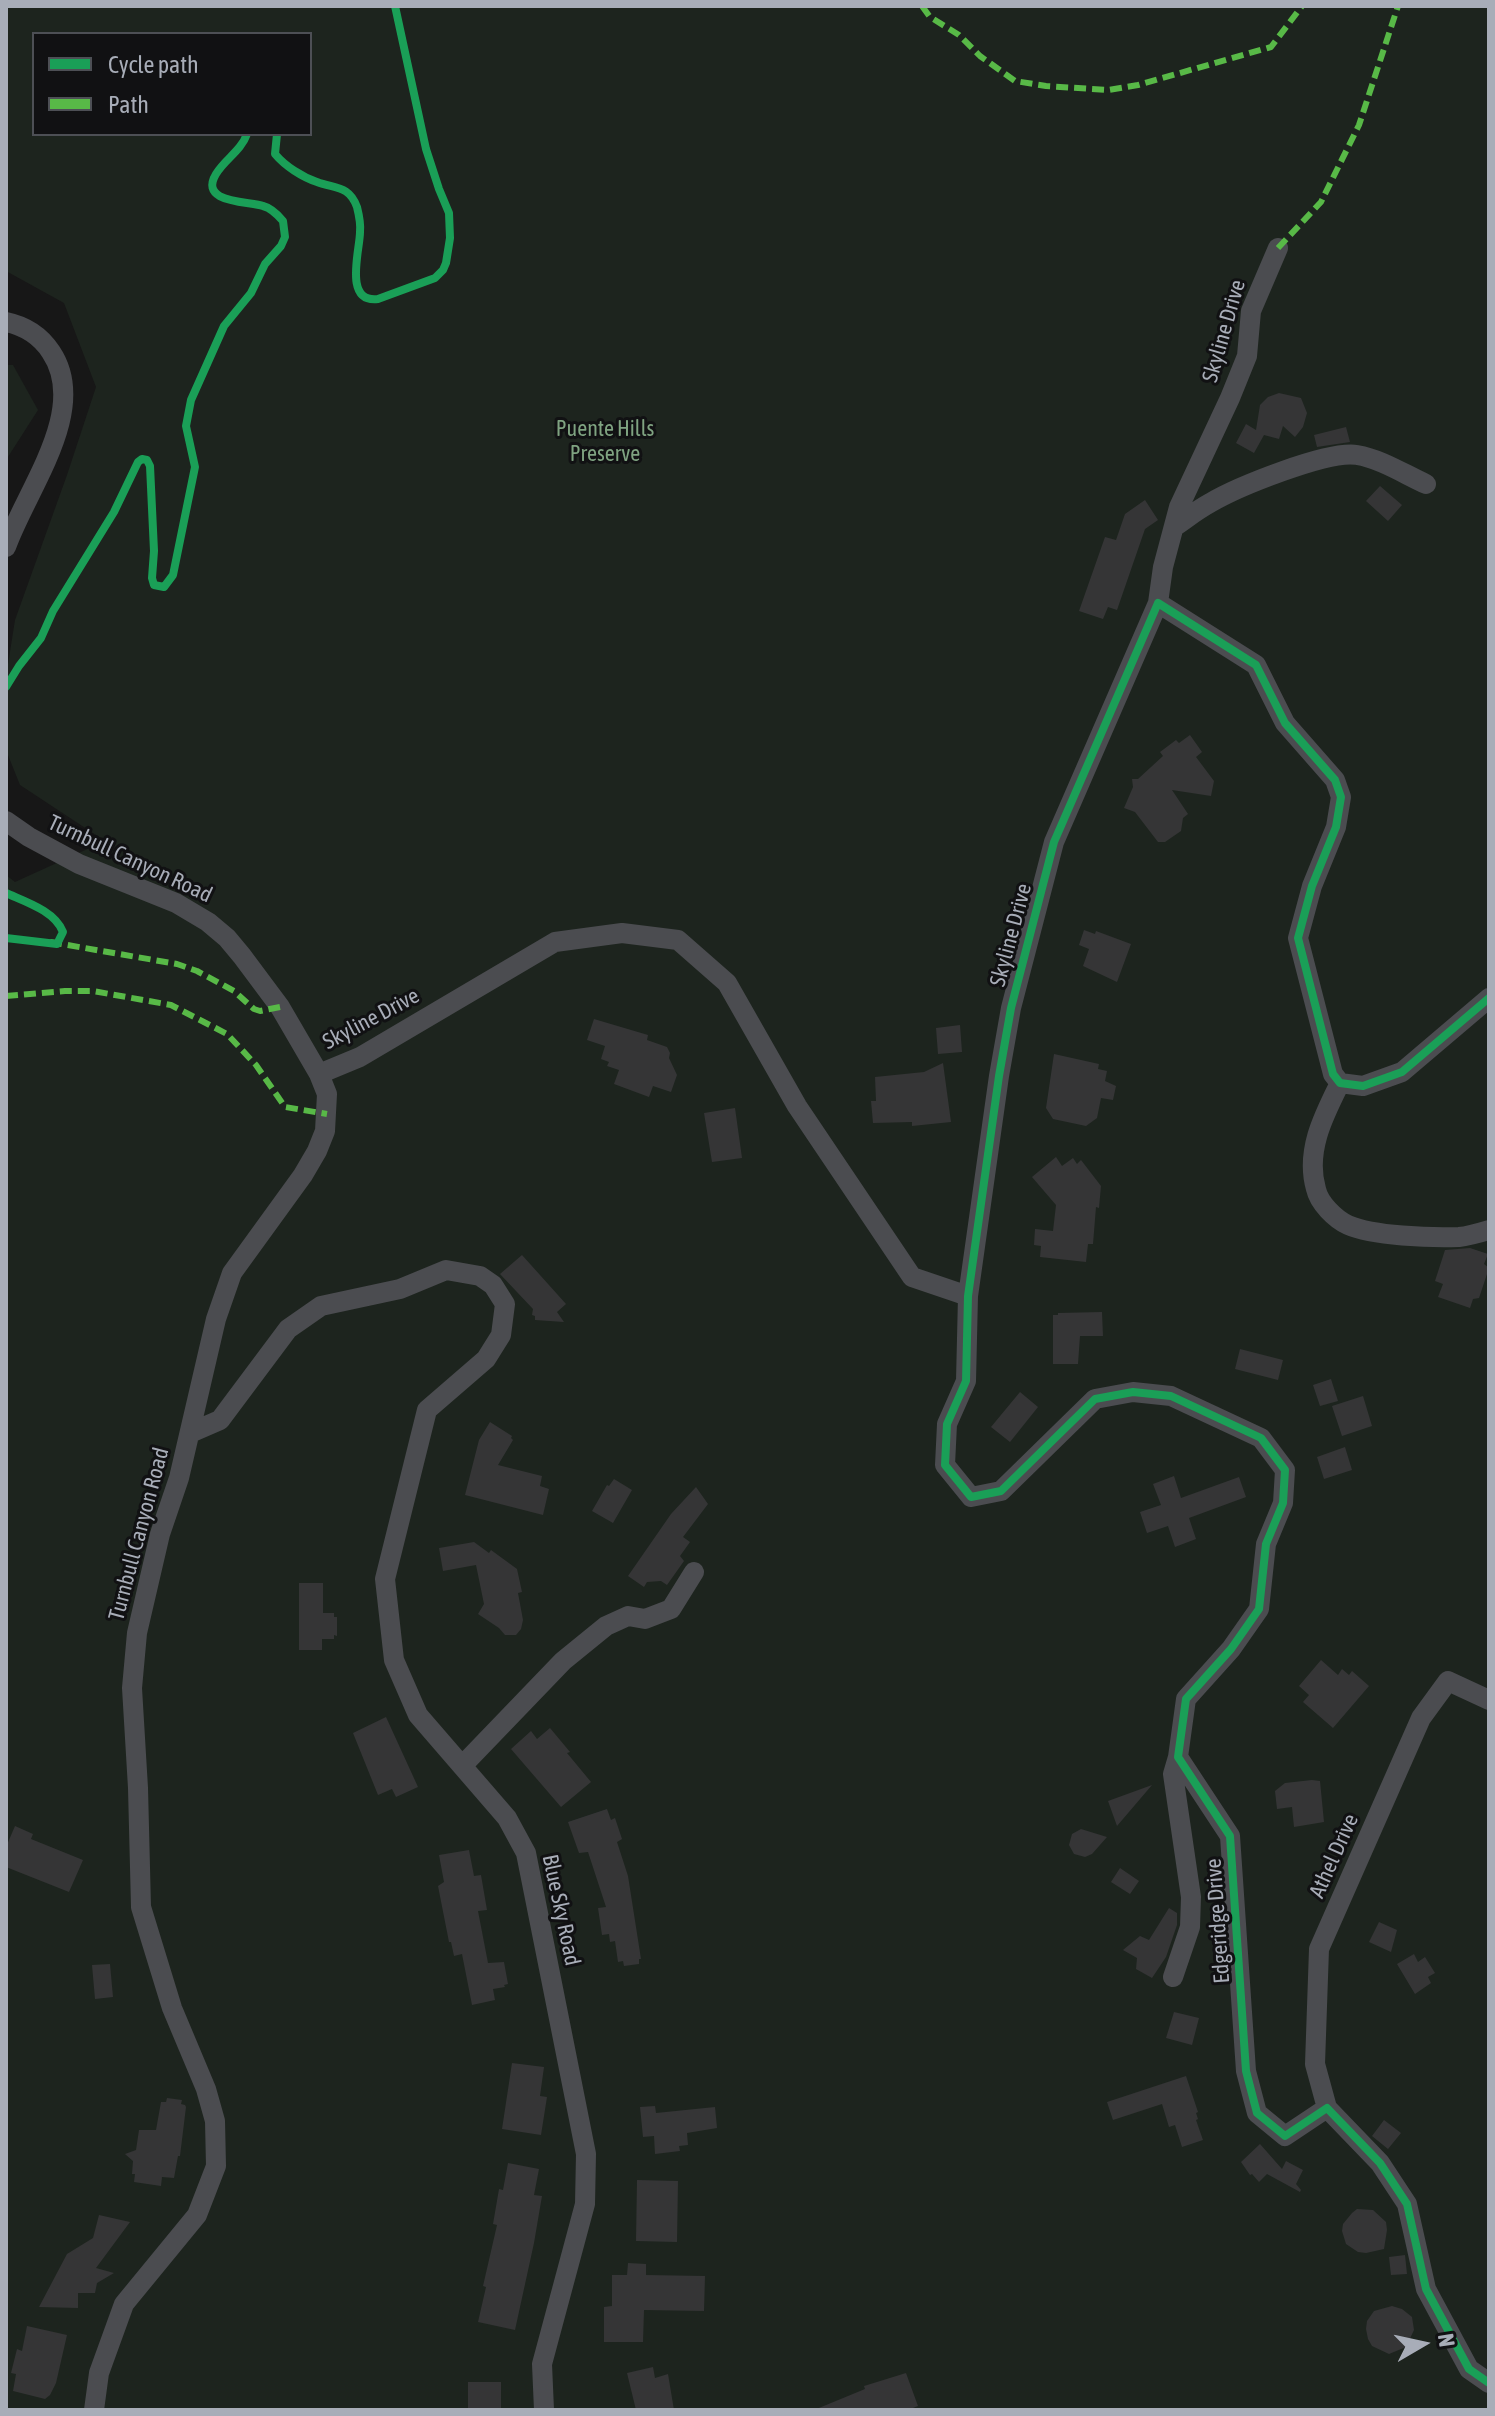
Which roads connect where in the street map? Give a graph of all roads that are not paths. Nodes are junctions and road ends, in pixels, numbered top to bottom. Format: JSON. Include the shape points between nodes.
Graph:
{"nodes":[{"id":1,"x":1278,"y":248,"type":"dead end"},
{"id":2,"x":6,"y":322,"type":"edge"},
{"id":3,"x":1426,"y":484,"type":"dead end"},
{"id":4,"x":1174,"y":527,"type":"junction"},
{"id":5,"x":6,"y":547,"type":"edge"},
{"id":6,"x":1158,"y":603,"type":"junction"},
{"id":7,"x":6,"y":821,"type":"edge"},
{"id":8,"x":1489,"y":998,"type":"edge"},
{"id":9,"x":319,"y":1074,"type":"junction"},
{"id":10,"x":1340,"y":1083,"type":"junction"},
{"id":11,"x":1489,"y":1230,"type":"edge"},
{"id":12,"x":968,"y":1296,"type":"junction"},
{"id":13,"x":190,"y":1433,"type":"junction"},
{"id":14,"x":694,"y":1572,"type":"dead end"},
{"id":15,"x":1489,"y":1700,"type":"edge"},
{"id":16,"x":1178,"y":1757,"type":"junction"},
{"id":17,"x":462,"y":1766,"type":"junction"},
{"id":18,"x":1173,"y":1977,"type":"dead end"},
{"id":19,"x":1327,"y":2108,"type":"junction"},
{"id":20,"x":1489,"y":2383,"type":"edge"},
{"id":21,"x":94,"y":2410,"type":"edge"},
{"id":22,"x":544,"y":2410,"type":"edge"}],
"edges":[{"from":1,"to":4,"type":"street","name":"Skyline Drive","via":[[1251,311],[1247,356],[1184,492]]},
{"from":2,"to":5,"type":"street","via":[[43,341],[59,367],[64,396],[59,426]]},
{"from":3,"to":4,"type":"street","via":[[1372,459],[1340,455],[1242,487]]},
{"from":4,"to":6,"type":"street","name":"Skyline Drive"},
{"from":6,"to":10,"type":"street","via":[[1256,665],[1285,723],[1335,780],[1341,797],[1336,827],[1298,938],[1333,1074]]},
{"from":6,"to":12,"type":"street","name":"Skyline Drive","via":[[1054,842],[1011,1008]]},
{"from":7,"to":9,"type":"street","name":"Turnbull Canyon Road","via":[[79,864],[176,903],[208,922],[261,980]]},
{"from":8,"to":10,"type":"street","via":[[1402,1072],[1363,1086]]},
{"from":9,"to":12,"type":"street","name":"Skyline Drive","via":[[360,1057],[555,942],[622,933],[678,940],[727,983],[797,1106],[912,1277]]},
{"from":9,"to":13,"type":"street","name":"Turnbull Canyon Road","via":[[327,1094],[325,1131],[303,1175],[232,1273]]},
{"from":10,"to":11,"type":"street","via":[[1322,1119],[1312,1165],[1316,1191],[1329,1211],[1348,1225],[1397,1236],[1460,1237]]},
{"from":12,"to":16,"type":"street","via":[[966,1381],[947,1424],[945,1465],[971,1497],[1001,1491],[1095,1399],[1133,1392],[1171,1396],[1261,1438],[1285,1470],[1283,1503],[1266,1544],[1259,1609],[1186,1699]]},
{"from":13,"to":17,"type":"street","name":"Blue Sky Road","via":[[220,1420],[288,1329],[321,1306],[400,1289],[446,1270],[480,1276],[493,1285],[505,1304],[501,1335],[486,1359],[427,1410],[385,1579],[394,1660],[418,1715]]},
{"from":13,"to":21,"type":"street","name":"Turnbull Canyon Road","via":[[160,1534],[132,1688],[141,1907],[172,2008],[206,2089],[215,2121],[216,2166],[197,2215],[124,2304],[99,2373]]},
{"from":14,"to":17,"type":"street","via":[[671,1609],[645,1619],[628,1616],[606,1626],[563,1661]]},
{"from":15,"to":19,"type":"street","name":"Athel Drive","via":[[1448,1681],[1421,1718],[1319,1949],[1315,2064]]},
{"from":16,"to":18,"type":"street","via":[[1173,1774],[1191,1897],[1190,1927]]},
{"from":16,"to":19,"type":"street","name":"Edgeridge Drive","via":[[1230,1836],[1246,2071],[1257,2113],[1285,2136]]},
{"from":17,"to":22,"type":"street","name":"Blue Sky Road","via":[[507,1818],[526,1853],[586,2154],[585,2204],[542,2364]]},
{"from":19,"to":20,"type":"street","via":[[1380,2163],[1407,2204],[1426,2289],[1469,2369]]}]}
